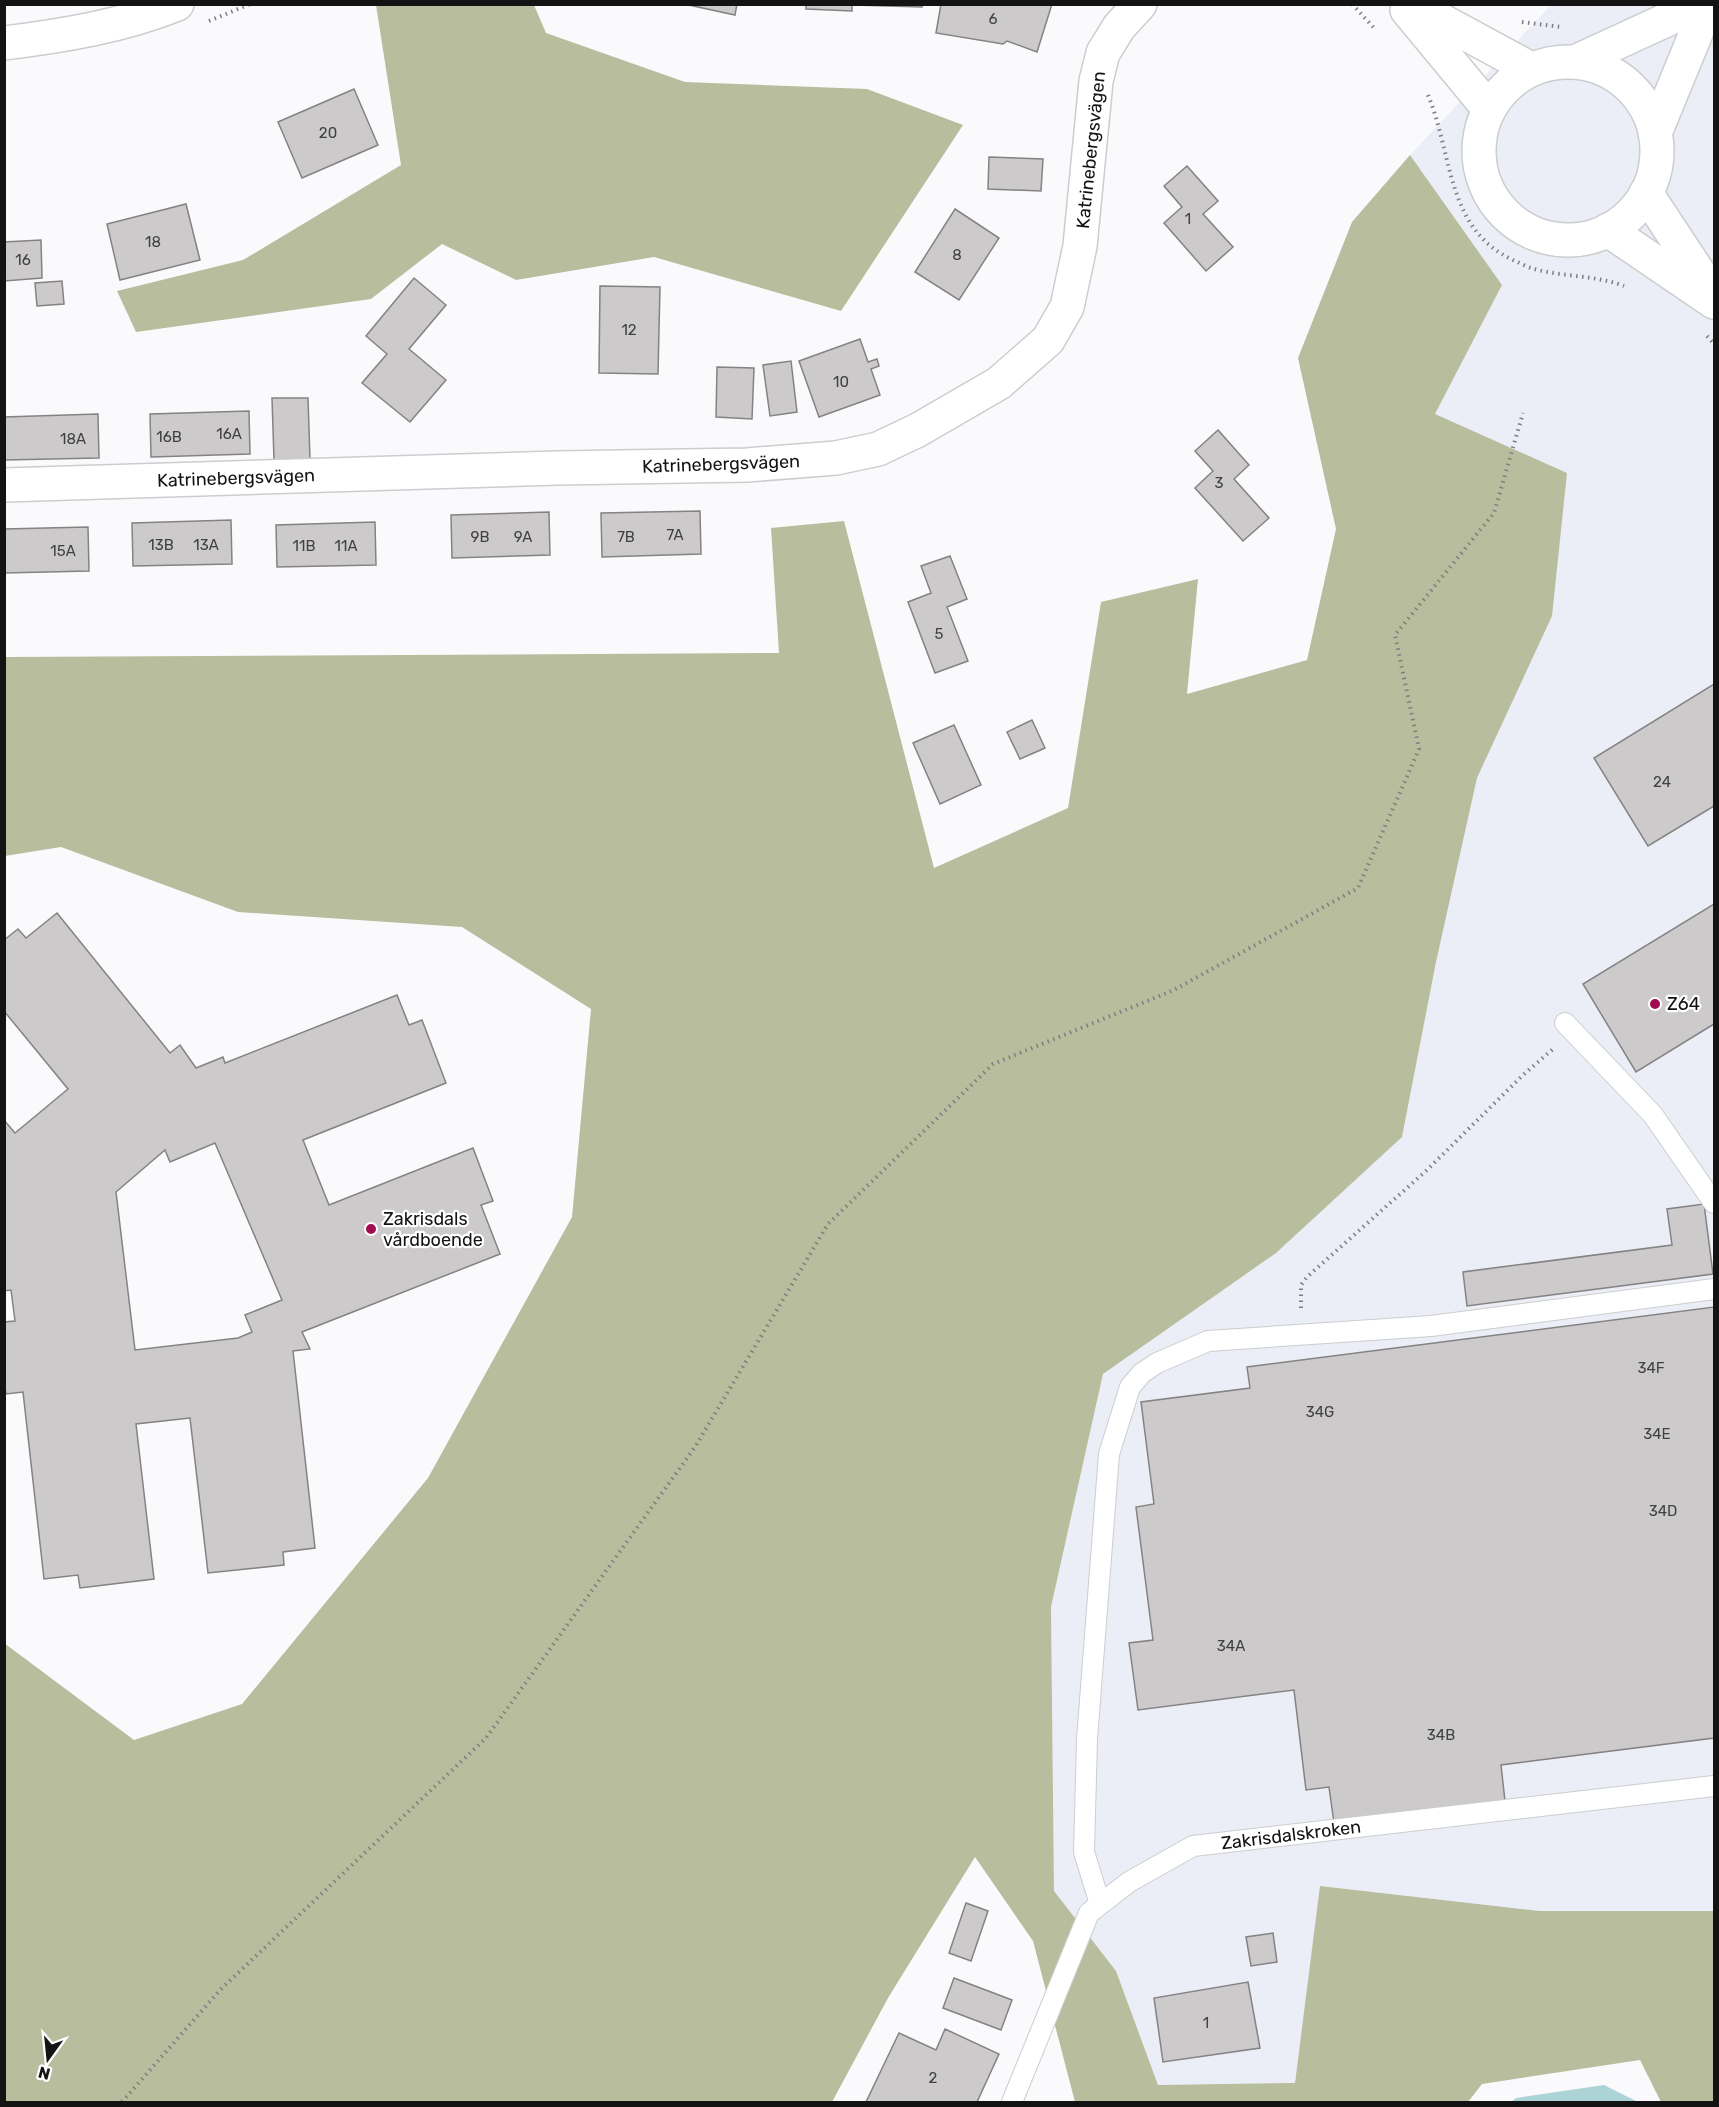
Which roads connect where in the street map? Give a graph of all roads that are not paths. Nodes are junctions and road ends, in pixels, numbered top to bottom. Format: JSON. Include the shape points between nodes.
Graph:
{"nodes":[{"id":1,"x":177,"y":4,"type":"edge"},
{"id":2,"x":1140,"y":4,"type":"edge"},
{"id":3,"x":1402,"y":4,"type":"edge"},
{"id":4,"x":1411,"y":4,"type":"edge"},
{"id":5,"x":1701,"y":4,"type":"edge"},
{"id":6,"x":1707,"y":4,"type":"edge"},
{"id":7,"x":4,"y":43,"type":"edge"},
{"id":8,"x":1575,"y":62,"type":"junction"},
{"id":9,"x":1531,"y":69,"type":"junction"},
{"id":10,"x":1489,"y":109,"type":"junction"},
{"id":11,"x":1655,"y":133,"type":"junction"},
{"id":12,"x":1646,"y":193,"type":"junction"},
{"id":13,"x":1608,"y":230,"type":"junction"},
{"id":14,"x":1714,"y":297,"type":"edge"},
{"id":15,"x":1708,"y":317,"type":"edge"},
{"id":16,"x":4,"y":485,"type":"edge"},
{"id":17,"x":1569,"y":1027,"type":"road end"},
{"id":18,"x":1714,"y":1203,"type":"edge"},
{"id":19,"x":1714,"y":1289,"type":"edge"},
{"id":20,"x":1714,"y":1786,"type":"edge"},
{"id":21,"x":1100,"y":1904,"type":"junction"},
{"id":22,"x":1012,"y":2103,"type":"edge"}],
"edges":[{"from":1,"to":7,"type":"street","via":[[147,16]]},
{"from":2,"to":16,"type":"street","name":"Katrinebergsvägen","via":[[1103,53],[1095,81],[1080,246],[1067,307],[1048,340],[999,383],[878,449],[836,458],[747,465]]},
{"from":3,"to":10,"type":"street"},
{"from":4,"to":9,"type":"street"},
{"from":5,"to":8,"type":"street"},
{"from":6,"to":11,"type":"street"},
{"from":8,"to":9,"type":"street"},
{"from":8,"to":11,"type":"street","via":[[1603,69],[1627,84],[1645,106]]},
{"from":9,"to":10,"type":"street","via":[[1500,92]]},
{"from":10,"to":13,"type":"street","via":[[1480,132],[1480,165],[1496,203],[1513,221],[1535,234],[1559,239],[1584,238]]},
{"from":11,"to":12,"type":"street","via":[[1656,164]]},
{"from":12,"to":13,"type":"street","via":[[1623,221]]},
{"from":12,"to":14,"type":"street"},
{"from":13,"to":15,"type":"street"},
{"from":17,"to":18,"type":"lane","via":[[1653,1115]]},
{"from":19,"to":21,"type":"lane","via":[[1431,1326],[1208,1341],[1143,1373],[1130,1387],[1109,1454],[1087,1739],[1084,1852]]},
{"from":20,"to":21,"type":"lane","name":"Zakrisdalskroken","via":[[1193,1846],[1129,1882]]},
{"from":21,"to":22,"type":"lane","name":"Zakrisdalskroken","via":[[1089,1913]]}]}
